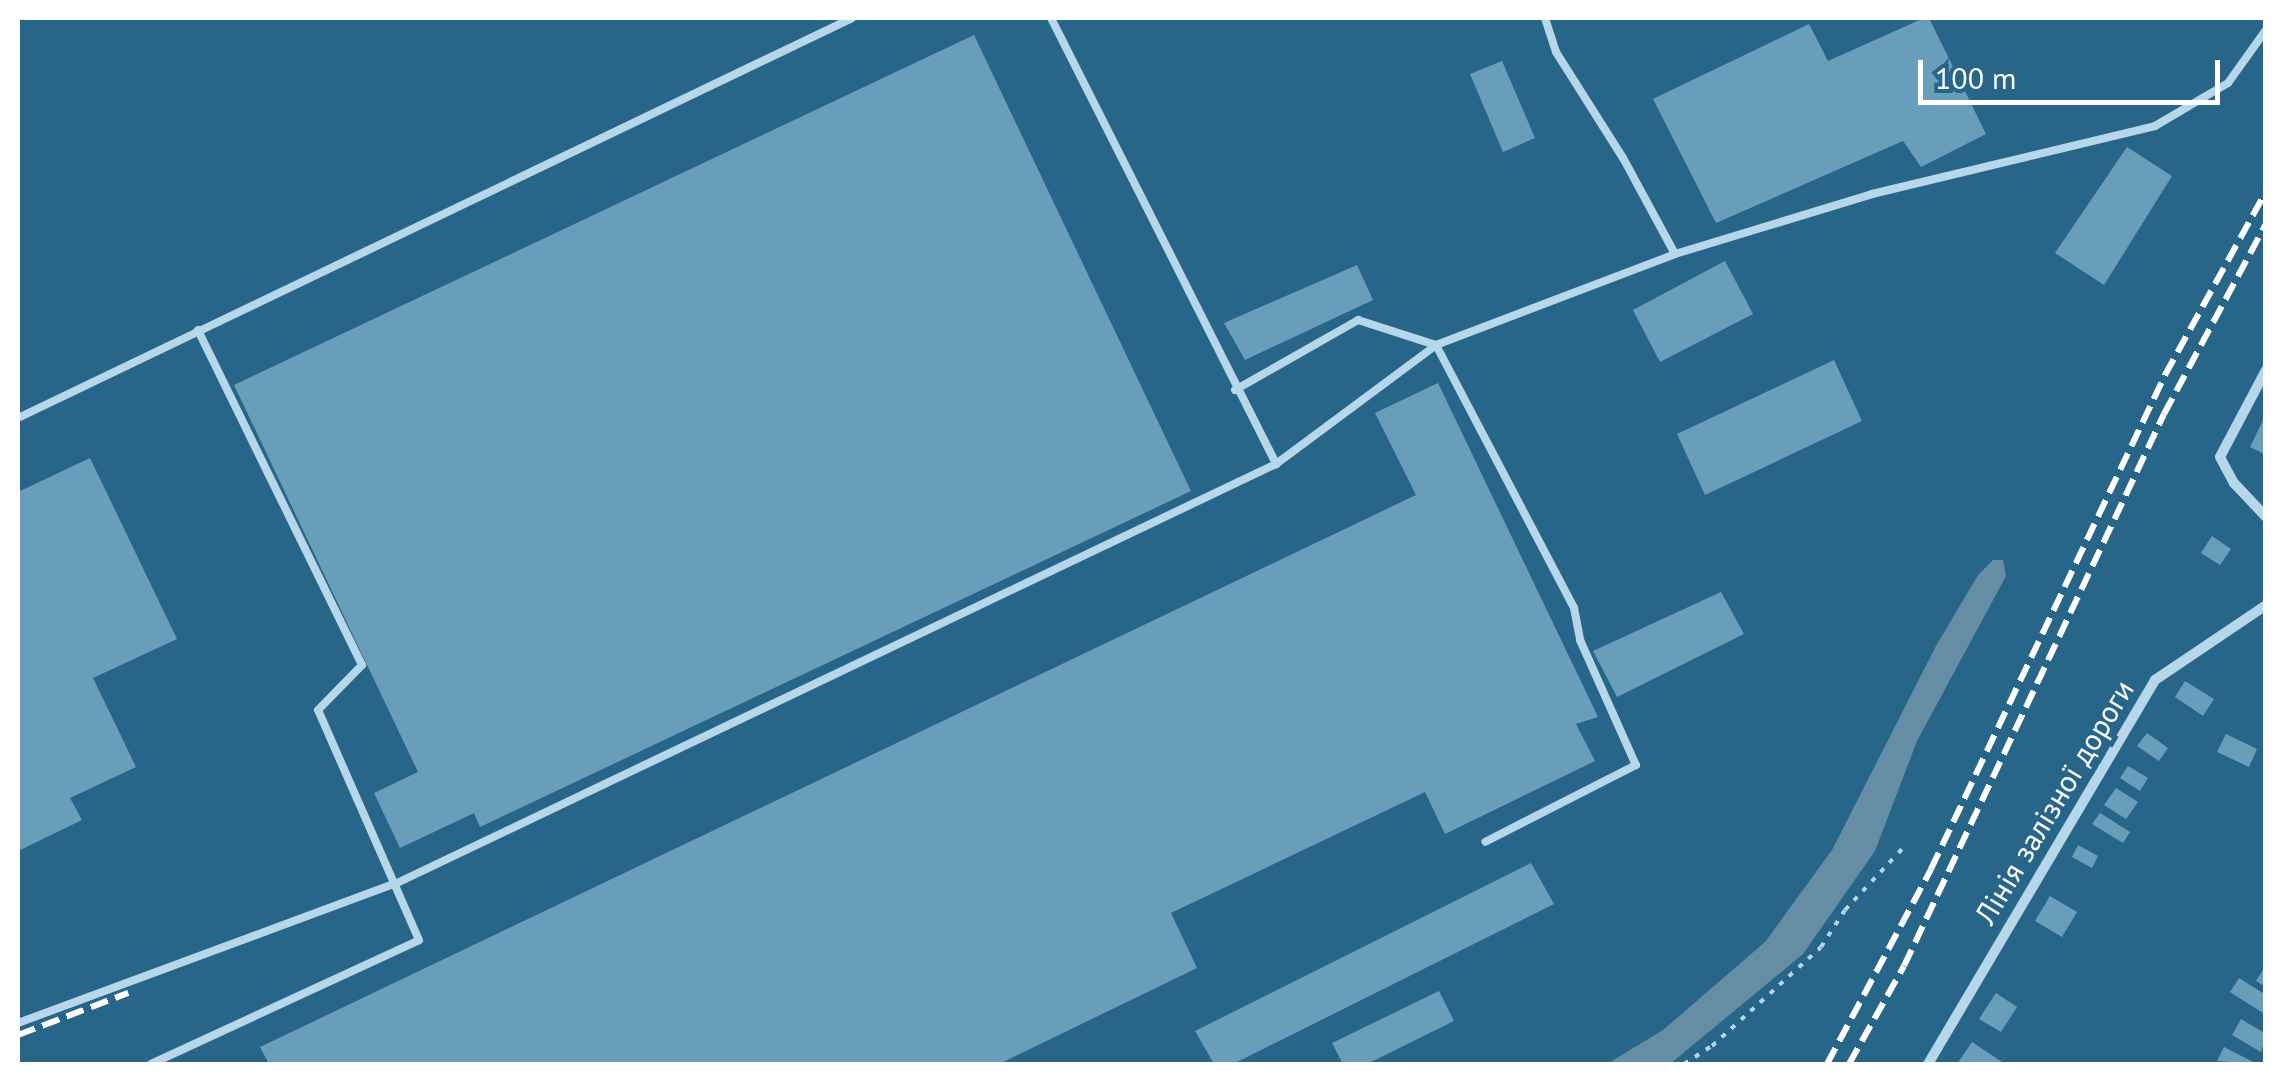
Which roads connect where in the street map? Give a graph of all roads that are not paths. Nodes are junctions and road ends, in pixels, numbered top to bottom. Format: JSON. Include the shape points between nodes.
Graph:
{"nodes":[{"id":1,"x":852,"y":18,"type":"edge"},
{"id":2,"x":1051,"y":18,"type":"edge"},
{"id":3,"x":1545,"y":18,"type":"edge"},
{"id":4,"x":2266,"y":30,"type":"edge"},
{"id":5,"x":1675,"y":254,"type":"junction"},
{"id":6,"x":198,"y":330,"type":"junction"},
{"id":7,"x":1436,"y":345,"type":"junction"},
{"id":8,"x":2266,"y":370,"type":"edge"},
{"id":9,"x":1235,"y":390,"type":"junction"},
{"id":10,"x":18,"y":418,"type":"edge"},
{"id":11,"x":1276,"y":464,"type":"junction"},
{"id":12,"x":2266,"y":517,"type":"edge"},
{"id":13,"x":2266,"y":604,"type":"edge"},
{"id":14,"x":1486,"y":842,"type":"dead end"},
{"id":15,"x":397,"y":883,"type":"junction"},
{"id":16,"x":18,"y":1024,"type":"edge"},
{"id":17,"x":151,"y":1064,"type":"edge"},
{"id":18,"x":1928,"y":1064,"type":"edge"}],
"edges":[{"from":1,"to":6,"type":"lane"},
{"from":2,"to":9,"type":"lane"},
{"from":3,"to":5,"type":"lane","via":[[1556,52]]},
{"from":4,"to":5,"type":"lane","via":[[2228,83],[2155,126],[1872,194]]},
{"from":5,"to":7,"type":"lane"},
{"from":6,"to":10,"type":"lane"},
{"from":6,"to":15,"type":"lane","via":[[362,664],[318,710]]},
{"from":7,"to":9,"type":"lane","via":[[1358,320]]},
{"from":7,"to":11,"type":"lane"},
{"from":7,"to":14,"type":"lane","via":[[1574,608],[1580,640],[1636,765]]},
{"from":8,"to":12,"type":"street","via":[[2220,458]]},
{"from":9,"to":11,"type":"lane"},
{"from":11,"to":15,"type":"lane"},
{"from":13,"to":18,"type":"street","name":"Лінія залізної дороги","via":[[2155,680]]},
{"from":15,"to":16,"type":"lane"},
{"from":15,"to":17,"type":"lane","via":[[419,940]]}]}
